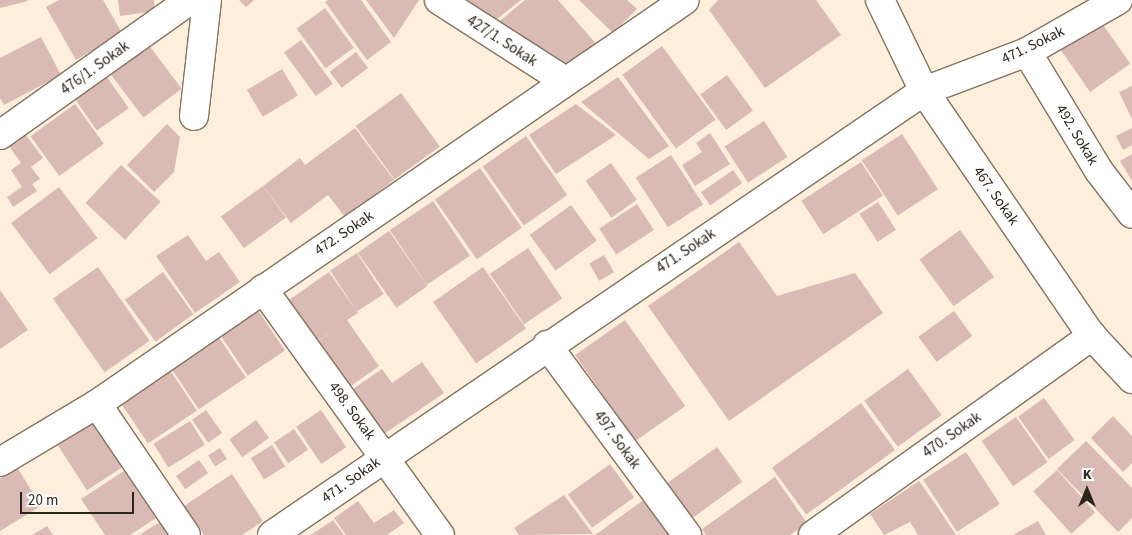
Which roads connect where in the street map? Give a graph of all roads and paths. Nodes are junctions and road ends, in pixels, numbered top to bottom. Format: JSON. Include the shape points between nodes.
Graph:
{"nodes":[{"id":1,"x":190,"y":0,"type":"edge"},
{"id":2,"x":207,"y":0,"type":"edge"},
{"id":3,"x":438,"y":0,"type":"edge"},
{"id":4,"x":685,"y":0,"type":"edge"},
{"id":5,"x":880,"y":0,"type":"edge"},
{"id":6,"x":1118,"y":0,"type":"edge"},
{"id":7,"x":1027,"y":52,"type":"junction"},
{"id":8,"x":565,"y":81,"type":"junction"},
{"id":9,"x":924,"y":91,"type":"junction"},
{"id":10,"x":194,"y":116,"type":"dead end"},
{"id":11,"x":0,"y":136,"type":"edge"},
{"id":12,"x":1132,"y":214,"type":"edge"},
{"id":13,"x":263,"y":289,"type":"junction"},
{"id":14,"x":1092,"y":336,"type":"junction"},
{"id":15,"x":547,"y":345,"type":"junction"},
{"id":16,"x":1132,"y":379,"type":"edge"},
{"id":17,"x":96,"y":404,"type":"junction"},
{"id":18,"x":385,"y":456,"type":"junction"},
{"id":19,"x":0,"y":462,"type":"edge"},
{"id":20,"x":186,"y":535,"type":"edge"},
{"id":21,"x":272,"y":535,"type":"edge"},
{"id":22,"x":440,"y":535,"type":"edge"},
{"id":23,"x":687,"y":535,"type":"edge"},
{"id":24,"x":813,"y":535,"type":"edge"}],
"edges":[{"from":1,"to":11,"type":"street","name":"476/1. Sokak"},
{"from":2,"to":10,"type":"street"},
{"from":3,"to":8,"type":"street","name":"427/1. Sokak"},
{"from":4,"to":8,"type":"street","name":"472. Sokak"},
{"from":5,"to":9,"type":"street","name":"467. Sokak"},
{"from":6,"to":7,"type":"street","name":"471. Sokak"},
{"from":7,"to":9,"type":"street","name":"471. Sokak"},
{"from":7,"to":12,"type":"street","name":"492. Sokak","via":[[1099,171]]},
{"from":8,"to":13,"type":"street","name":"472. Sokak"},
{"from":9,"to":14,"type":"street","name":"467. Sokak"},
{"from":9,"to":15,"type":"street","name":"471. Sokak"},
{"from":13,"to":17,"type":"street","name":"472. Sokak"},
{"from":13,"to":18,"type":"street","name":"498. Sokak"},
{"from":14,"to":16,"type":"street","name":"467. Sokak"},
{"from":14,"to":24,"type":"street","name":"470. Sokak"},
{"from":15,"to":18,"type":"street","name":"471. Sokak"},
{"from":15,"to":23,"type":"street","name":"497. Sokak"},
{"from":17,"to":19,"type":"street","name":"472. Sokak"},
{"from":17,"to":20,"type":"street"},
{"from":18,"to":21,"type":"street","name":"471. Sokak"},
{"from":18,"to":22,"type":"street","name":"498. Sokak"}]}
